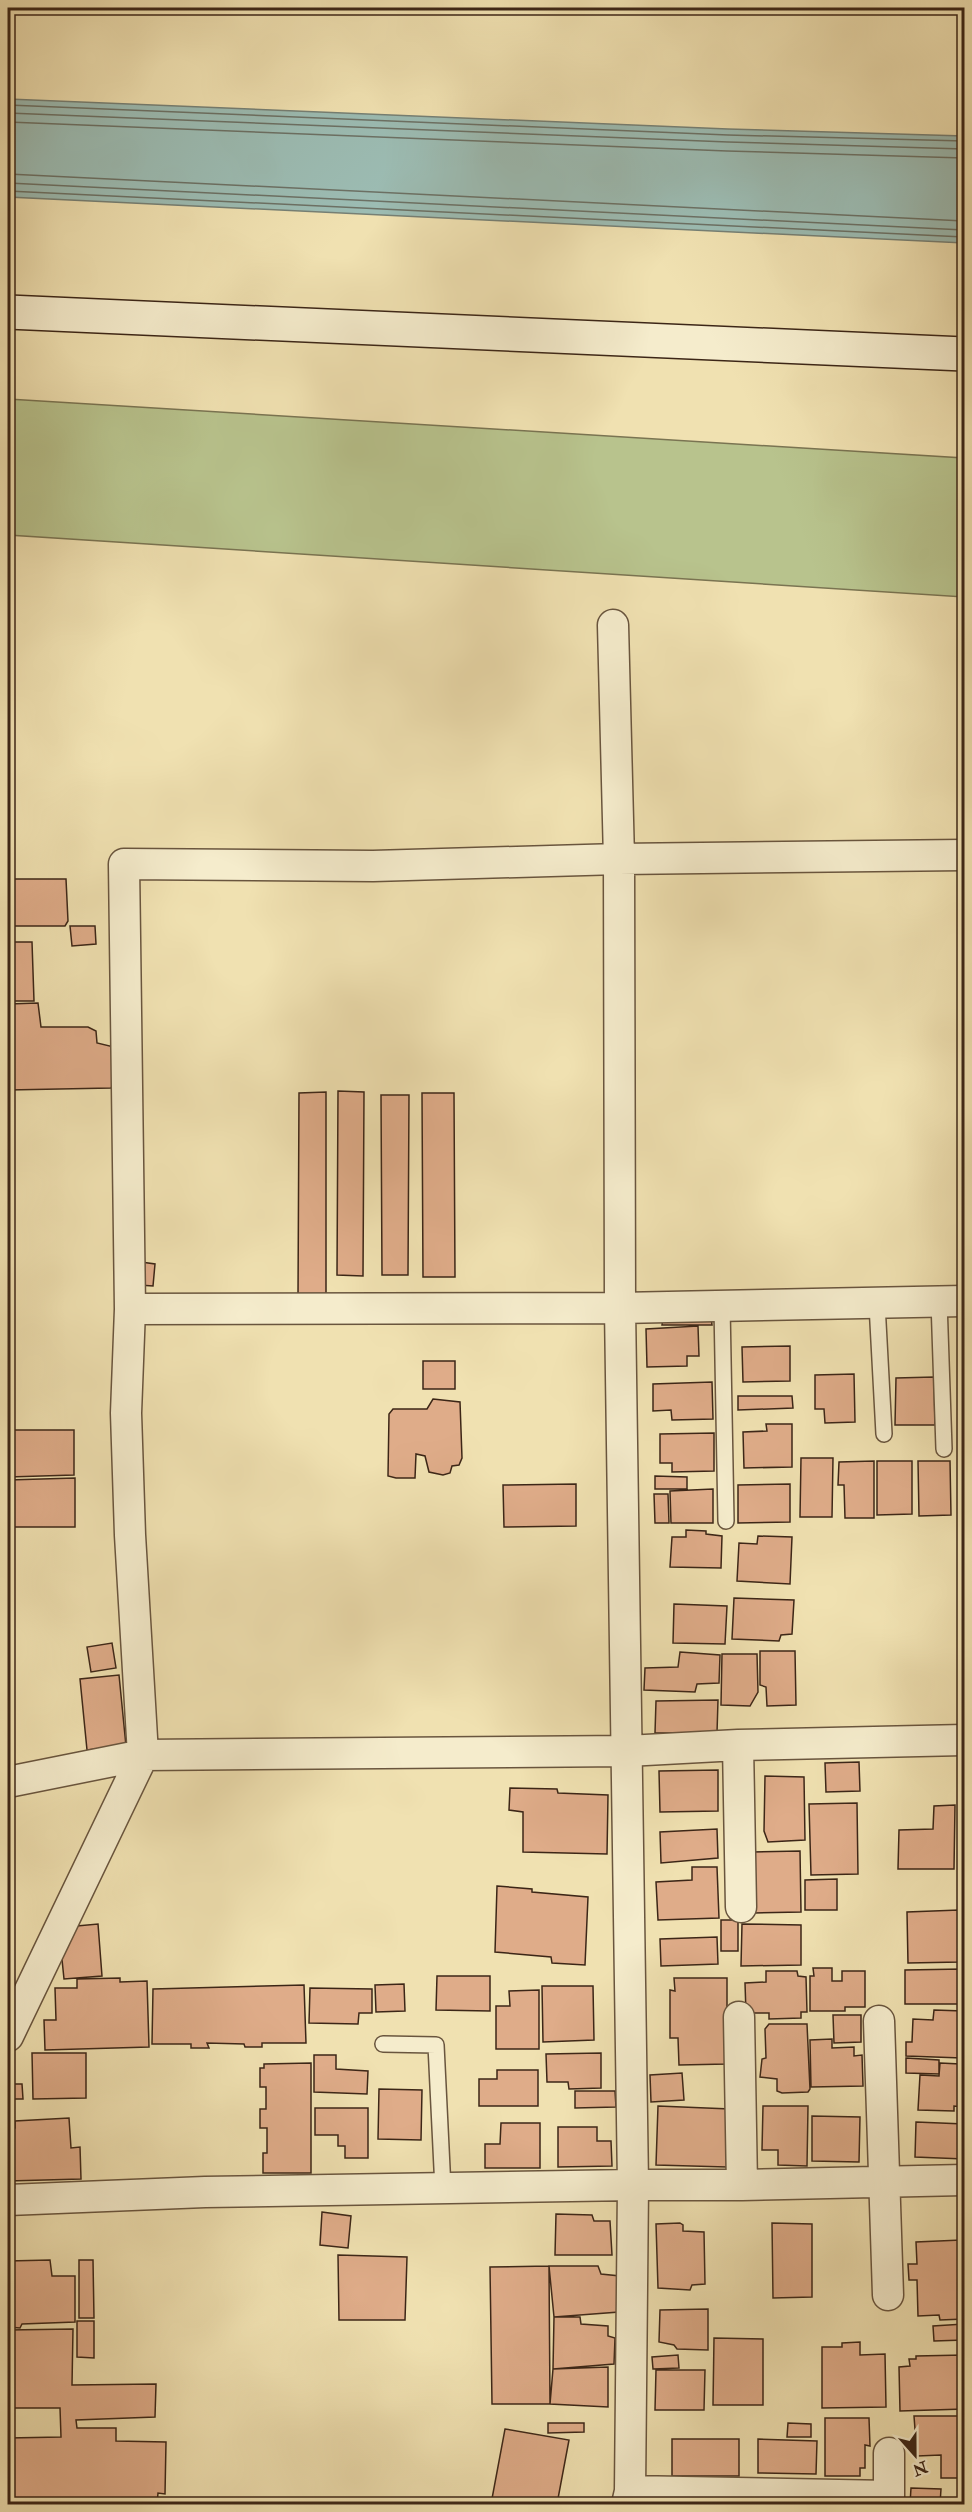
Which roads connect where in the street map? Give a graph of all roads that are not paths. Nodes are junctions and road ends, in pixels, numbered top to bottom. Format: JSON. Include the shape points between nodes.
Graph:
{"nodes":[{"id":1,"x":8,"y":312,"type":"edge"},
{"id":2,"x":964,"y":354,"type":"edge"},
{"id":3,"x":613,"y":625,"type":"dead end"},
{"id":4,"x":964,"y":855,"type":"edge"},
{"id":5,"x":619,"y":859,"type":"junction"},
{"id":6,"x":952,"y":1301,"type":"edge"},
{"id":7,"x":877,"y":1304,"type":"junction"},
{"id":8,"x":722,"y":1306,"type":"junction"},
{"id":9,"x":620,"y":1308,"type":"junction"},
{"id":10,"x":130,"y":1309,"type":"junction"},
{"id":11,"x":884,"y":1434,"type":"dead end"},
{"id":12,"x":944,"y":1449,"type":"dead end"},
{"id":13,"x":726,"y":1521,"type":"dead end"},
{"id":14,"x":964,"y":1740,"type":"edge"},
{"id":15,"x":738,"y":1745,"type":"junction"},
{"id":16,"x":627,"y":1751,"type":"junction"},
{"id":17,"x":143,"y":1755,"type":"junction"},
{"id":18,"x":8,"y":1782,"type":"edge"},
{"id":19,"x":741,"y":1907,"type":"dead end"},
{"id":20,"x":739,"y":2017,"type":"dead end"},
{"id":21,"x":879,"y":2021,"type":"dead end"},
{"id":22,"x":8,"y":2036,"type":"edge"},
{"id":23,"x":383,"y":2044,"type":"dead end"},
{"id":24,"x":964,"y":2180,"type":"edge"},
{"id":25,"x":883,"y":2181,"type":"junction"},
{"id":26,"x":633,"y":2185,"type":"junction"},
{"id":27,"x":742,"y":2185,"type":"junction"},
{"id":28,"x":443,"y":2189,"type":"junction"},
{"id":29,"x":8,"y":2200,"type":"edge"},
{"id":30,"x":888,"y":2295,"type":"dead end"},
{"id":31,"x":889,"y":2453,"type":"dead end"},
{"id":32,"x":629,"y":2498,"type":"edge"},
{"id":33,"x":889,"y":2500,"type":"edge"}],
"edges":[{"from":1,"to":2,"type":"street"},
{"from":3,"to":5,"type":"street"},
{"from":4,"to":5,"type":"street"},
{"from":5,"to":9,"type":"street"},
{"from":5,"to":10,"type":"street","via":[[373,866],[124,864]]},
{"from":6,"to":7,"type":"street"},
{"from":6,"to":12,"type":"lane"},
{"from":7,"to":8,"type":"street"},
{"from":7,"to":11,"type":"lane"},
{"from":8,"to":9,"type":"street"},
{"from":8,"to":13,"type":"lane"},
{"from":9,"to":10,"type":"street"},
{"from":9,"to":16,"type":"street"},
{"from":10,"to":17,"type":"street","via":[[126,1424]]},
{"from":14,"to":15,"type":"street"},
{"from":15,"to":16,"type":"street"},
{"from":15,"to":19,"type":"street"},
{"from":16,"to":17,"type":"street"},
{"from":16,"to":26,"type":"street"},
{"from":17,"to":18,"type":"street"},
{"from":17,"to":22,"type":"street"},
{"from":20,"to":27,"type":"street"},
{"from":21,"to":25,"type":"street"},
{"from":23,"to":28,"type":"lane","via":[[436,2045]]},
{"from":24,"to":25,"type":"street"},
{"from":25,"to":27,"type":"street"},
{"from":25,"to":30,"type":"street"},
{"from":26,"to":27,"type":"street"},
{"from":26,"to":28,"type":"street"},
{"from":26,"to":32,"type":"street"},
{"from":28,"to":29,"type":"street","via":[[205,2192]]},
{"from":31,"to":33,"type":"street"},
{"from":32,"to":33,"type":"street"}]}
